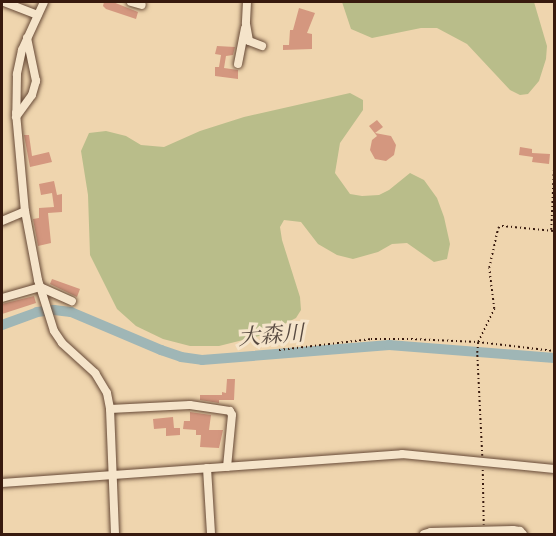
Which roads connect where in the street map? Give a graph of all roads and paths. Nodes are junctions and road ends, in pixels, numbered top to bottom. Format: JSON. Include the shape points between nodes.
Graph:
{"nodes":[{"id":1,"x":3,"y":2,"type":"edge"},
{"id":2,"x":44,"y":2,"type":"edge"},
{"id":3,"x":131,"y":2,"type":"edge"},
{"id":4,"x":247,"y":2,"type":"edge"},
{"id":5,"x":142,"y":5,"type":"dead end"},
{"id":6,"x":38,"y":15,"type":"junction"},
{"id":7,"x":246,"y":24,"type":"junction"},
{"id":8,"x":27,"y":37,"type":"junction"},
{"id":9,"x":262,"y":46,"type":"dead end"},
{"id":10,"x":238,"y":64,"type":"dead end"},
{"id":11,"x":16,"y":117,"type":"junction"},
{"id":12,"x":555,"y":162,"type":"edge"},
{"id":13,"x":25,"y":211,"type":"junction"},
{"id":14,"x":2,"y":221,"type":"edge"},
{"id":15,"x":553,"y":231,"type":"edge"},
{"id":16,"x":40,"y":287,"type":"junction"},
{"id":17,"x":2,"y":298,"type":"edge"},
{"id":18,"x":72,"y":301,"type":"dead end"},
{"id":19,"x":478,"y":342,"type":"junction"},
{"id":20,"x":279,"y":350,"type":"dead end"},
{"id":21,"x":555,"y":351,"type":"edge"},
{"id":22,"x":110,"y":409,"type":"junction"},
{"id":23,"x":482,"y":463,"type":"junction"},
{"id":24,"x":227,"y":466,"type":"junction"},
{"id":25,"x":207,"y":468,"type":"junction"},
{"id":26,"x":555,"y":469,"type":"edge"},
{"id":27,"x":113,"y":475,"type":"junction"},
{"id":28,"x":2,"y":483,"type":"edge"},
{"id":29,"x":484,"y":531,"type":"junction"},
{"id":30,"x":115,"y":534,"type":"edge"},
{"id":31,"x":211,"y":534,"type":"edge"},
{"id":32,"x":424,"y":534,"type":"edge"},
{"id":33,"x":523,"y":534,"type":"edge"}],
"edges":[{"from":1,"to":6,"type":"street"},
{"from":2,"to":6,"type":"street"},
{"from":3,"to":5,"type":"street"},
{"from":4,"to":7,"type":"street"},
{"from":6,"to":8,"type":"street"},
{"from":7,"to":9,"type":"street","via":[[249,41]]},
{"from":7,"to":10,"type":"street"},
{"from":8,"to":11,"type":"street","via":[[17,74]]},
{"from":8,"to":11,"type":"street","via":[[36,81],[32,95]]},
{"from":11,"to":13,"type":"street"},
{"from":12,"to":15,"type":"path"},
{"from":13,"to":14,"type":"street"},
{"from":13,"to":16,"type":"street"},
{"from":15,"to":19,"type":"path","via":[[498,228],[489,268],[494,309]]},
{"from":16,"to":17,"type":"street"},
{"from":16,"to":18,"type":"street"},
{"from":16,"to":22,"type":"street","via":[[58,338],[100,380]]},
{"from":19,"to":20,"type":"path","via":[[371,339]]},
{"from":19,"to":21,"type":"path"},
{"from":19,"to":23,"type":"path"},
{"from":22,"to":24,"type":"street","via":[[190,405],[230,411]]},
{"from":22,"to":27,"type":"street"},
{"from":23,"to":24,"type":"street","via":[[402,454]]},
{"from":23,"to":26,"type":"street"},
{"from":23,"to":29,"type":"path"},
{"from":24,"to":25,"type":"street"},
{"from":25,"to":27,"type":"street"},
{"from":25,"to":31,"type":"street"},
{"from":27,"to":28,"type":"street"},
{"from":27,"to":30,"type":"street"},
{"from":29,"to":32,"type":"street"},
{"from":29,"to":33,"type":"street"}]}
